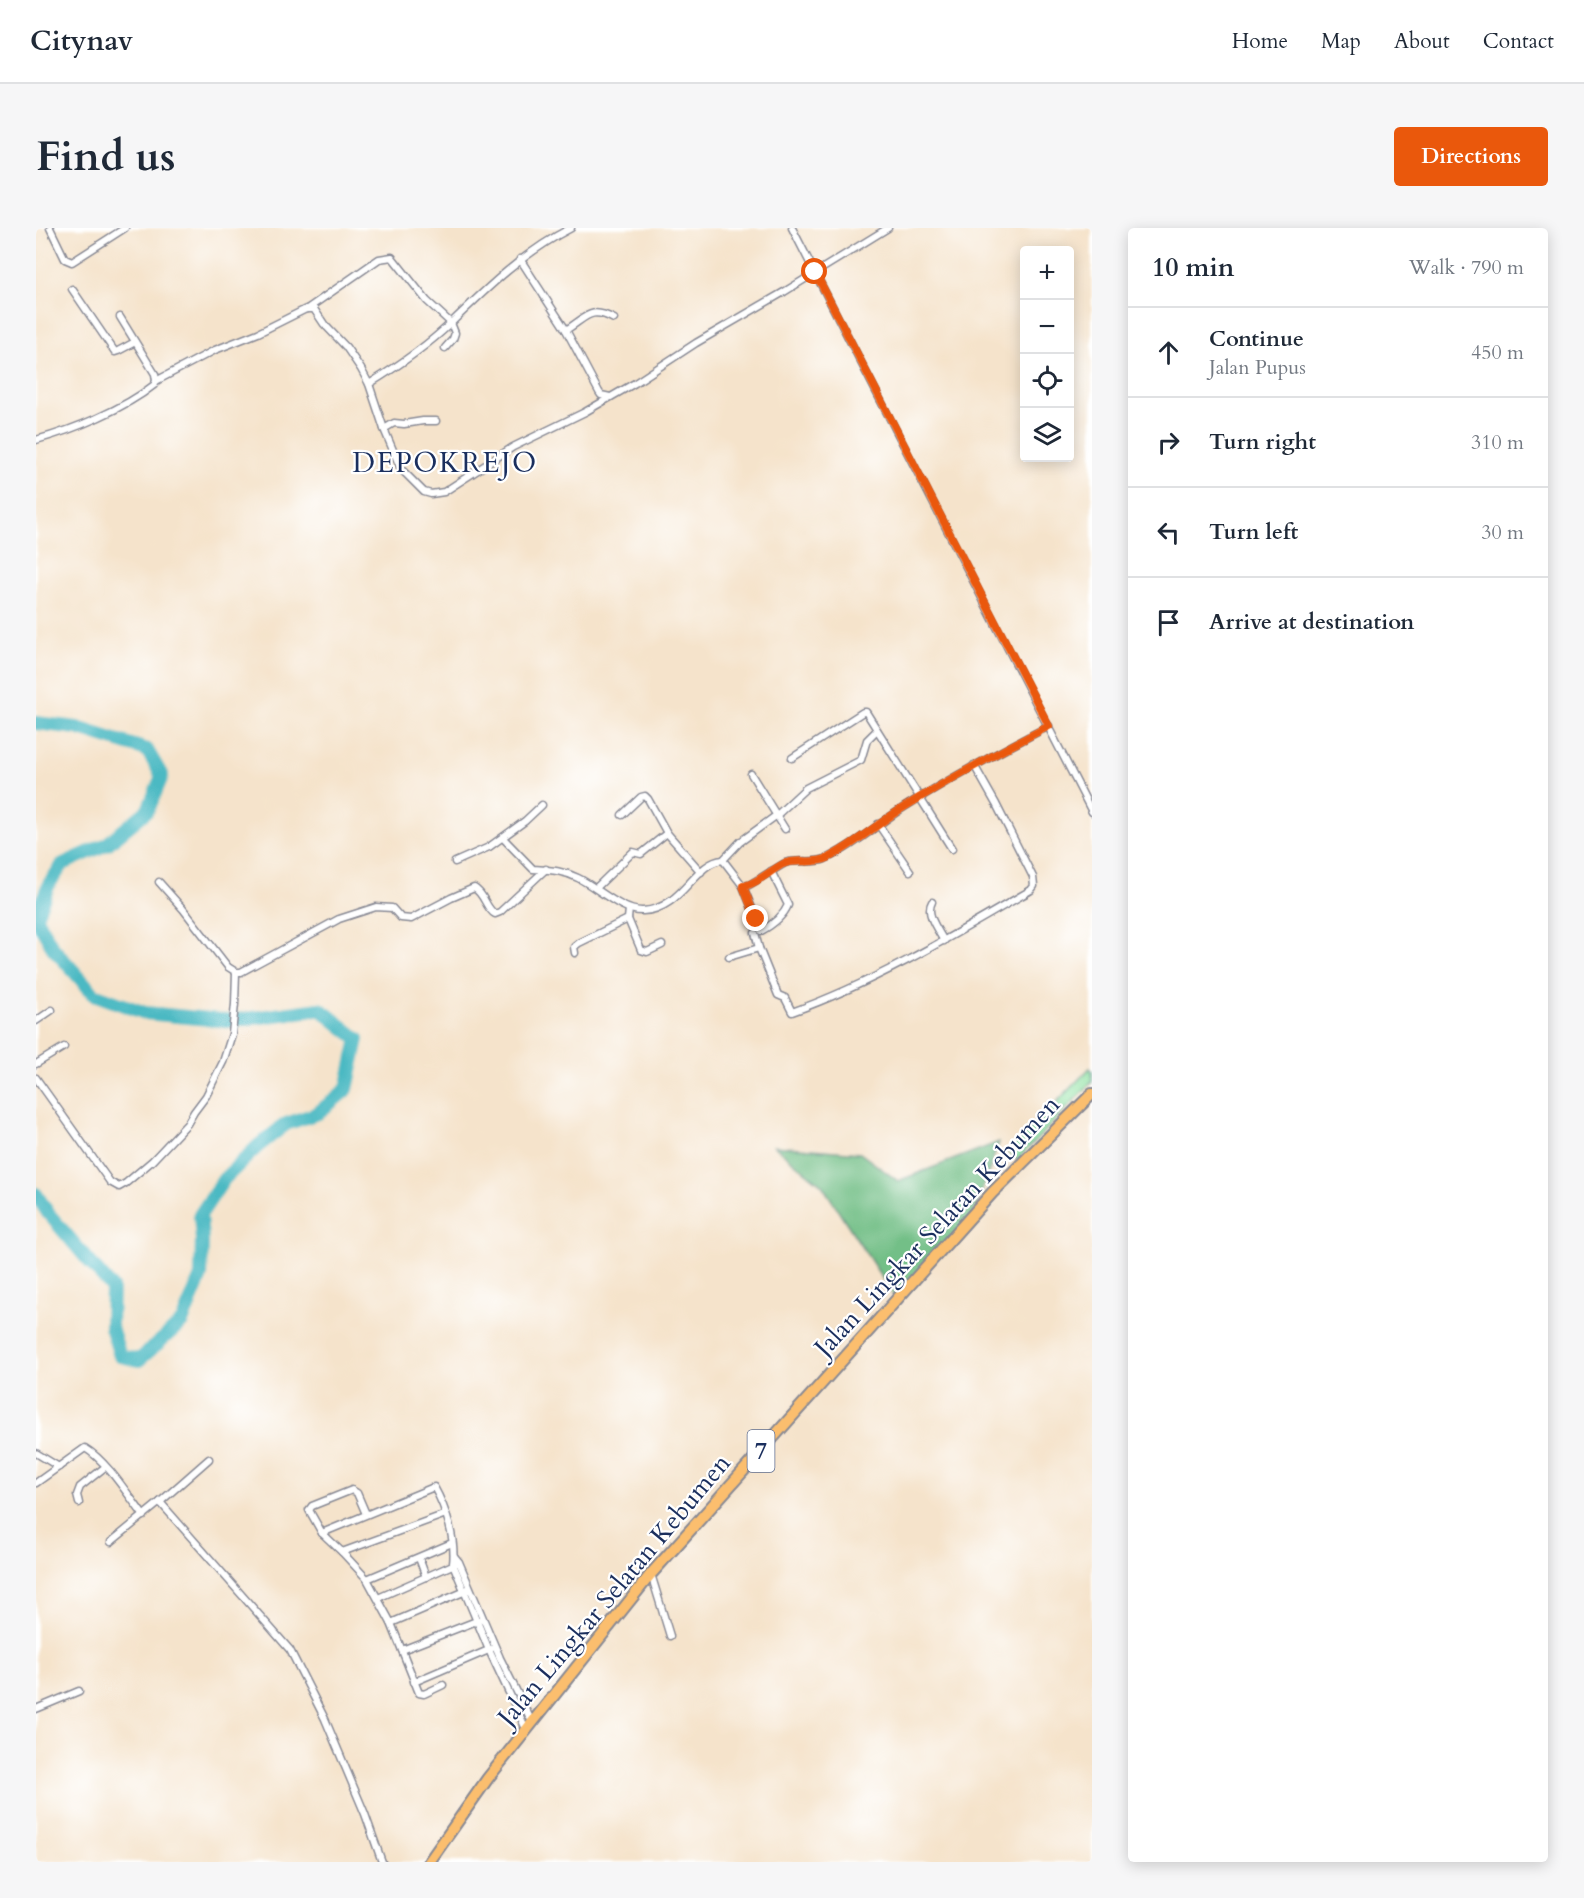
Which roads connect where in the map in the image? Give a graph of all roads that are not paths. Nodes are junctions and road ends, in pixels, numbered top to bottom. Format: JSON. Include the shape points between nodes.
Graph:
{"nodes":[{"id":1,"x":50,"y":228,"type":"edge"},
{"id":2,"x":125,"y":228,"type":"edge"},
{"id":3,"x":571,"y":228,"type":"edge"},
{"id":4,"x":792,"y":228,"type":"edge"},
{"id":5,"x":888,"y":228,"type":"edge"},
{"id":6,"x":520,"y":259,"type":"junction"},
{"id":7,"x":815,"y":272,"type":"junction"},
{"id":8,"x":72,"y":289,"type":"dead end"},
{"id":9,"x":306,"y":309,"type":"junction"},
{"id":10,"x":120,"y":317,"type":"dead end"},
{"id":11,"x":614,"y":319,"type":"dead end"},
{"id":12,"x":451,"y":323,"type":"junction"},
{"id":13,"x":566,"y":330,"type":"junction"},
{"id":14,"x":135,"y":342,"type":"junction"},
{"id":15,"x":445,"y":348,"type":"dead end"},
{"id":16,"x":156,"y":381,"type":"junction"},
{"id":17,"x":369,"y":384,"type":"junction"},
{"id":18,"x":610,"y":398,"type":"junction"},
{"id":19,"x":436,"y":421,"type":"dead end"},
{"id":20,"x":384,"y":429,"type":"junction"},
{"id":21,"x":36,"y":440,"type":"edge"},
{"id":22,"x":1049,"y":726,"type":"junction"},
{"id":23,"x":877,"y":730,"type":"junction"},
{"id":24,"x":792,"y":758,"type":"dead end"},
{"id":25,"x":974,"y":765,"type":"junction"},
{"id":26,"x":751,"y":774,"type":"dead end"},
{"id":27,"x":919,"y":798,"type":"junction"},
{"id":28,"x":542,"y":806,"type":"dead end"},
{"id":29,"x":1092,"y":812,"type":"edge"},
{"id":30,"x":622,"y":815,"type":"dead end"},
{"id":31,"x":777,"y":816,"type":"junction"},
{"id":32,"x":878,"y":824,"type":"junction"},
{"id":33,"x":785,"y":829,"type":"dead end"},
{"id":34,"x":668,"y":833,"type":"junction"},
{"id":35,"x":502,"y":838,"type":"junction"},
{"id":36,"x":952,"y":849,"type":"dead end"},
{"id":37,"x":723,"y":860,"type":"junction"},
{"id":38,"x":454,"y":862,"type":"dead end"},
{"id":39,"x":546,"y":869,"type":"junction"},
{"id":40,"x":771,"y":871,"type":"junction"},
{"id":41,"x":910,"y":871,"type":"dead end"},
{"id":42,"x":701,"y":872,"type":"junction"},
{"id":43,"x":159,"y":882,"type":"dead end"},
{"id":44,"x":743,"y":886,"type":"junction"},
{"id":45,"x":596,"y":888,"type":"junction"},
{"id":46,"x":932,"y":902,"type":"dead end"},
{"id":47,"x":629,"y":909,"type":"junction"},
{"id":48,"x":628,"y":919,"type":"junction"},
{"id":49,"x":755,"y":932,"type":"junction"},
{"id":50,"x":944,"y":941,"type":"junction"},
{"id":51,"x":662,"y":945,"type":"dead end"},
{"id":52,"x":759,"y":948,"type":"junction"},
{"id":53,"x":575,"y":952,"type":"dead end"},
{"id":54,"x":729,"y":957,"type":"dead end"},
{"id":55,"x":236,"y":972,"type":"junction"},
{"id":56,"x":52,"y":1010,"type":"dead end"},
{"id":57,"x":36,"y":1021,"type":"edge"},
{"id":58,"x":64,"y":1047,"type":"dead end"},
{"id":59,"x":36,"y":1064,"type":"edge"},
{"id":60,"x":36,"y":1078,"type":"edge"},
{"id":61,"x":1092,"y":1094,"type":"edge"},
{"id":62,"x":36,"y":1453,"type":"edge"},
{"id":63,"x":209,"y":1459,"type":"dead end"},
{"id":64,"x":59,"y":1467,"type":"junction"},
{"id":65,"x":105,"y":1467,"type":"junction"},
{"id":66,"x":36,"y":1483,"type":"edge"},
{"id":67,"x":160,"y":1502,"type":"junction"},
{"id":68,"x":79,"y":1503,"type":"dead end"},
{"id":69,"x":366,"y":1514,"type":"junction"},
{"id":70,"x":447,"y":1514,"type":"junction"},
{"id":71,"x":144,"y":1516,"type":"junction"},
{"id":72,"x":322,"y":1533,"type":"junction"},
{"id":73,"x":111,"y":1542,"type":"dead end"},
{"id":74,"x":452,"y":1543,"type":"junction"},
{"id":75,"x":342,"y":1552,"type":"junction"},
{"id":76,"x":419,"y":1558,"type":"junction"},
{"id":77,"x":456,"y":1563,"type":"junction"},
{"id":78,"x":651,"y":1574,"type":"junction"},
{"id":79,"x":426,"y":1577,"type":"junction"},
{"id":80,"x":367,"y":1579,"type":"junction"},
{"id":81,"x":467,"y":1590,"type":"junction"},
{"id":82,"x":378,"y":1598,"type":"junction"},
{"id":83,"x":480,"y":1619,"type":"junction"},
{"id":84,"x":391,"y":1623,"type":"junction"},
{"id":85,"x":670,"y":1636,"type":"dead end"},
{"id":86,"x":492,"y":1648,"type":"junction"},
{"id":87,"x":402,"y":1650,"type":"junction"},
{"id":88,"x":414,"y":1682,"type":"junction"},
{"id":89,"x":444,"y":1685,"type":"dead end"},
{"id":90,"x":79,"y":1691,"type":"dead end"},
{"id":91,"x":36,"y":1709,"type":"edge"},
{"id":92,"x":529,"y":1726,"type":"junction"},
{"id":93,"x":382,"y":1862,"type":"edge"},
{"id":94,"x":429,"y":1862,"type":"edge"}],
"edges":[{"from":1,"to":2,"type":"street","via":[[65,259],[72,262]]},
{"from":3,"to":6,"type":"street"},
{"from":4,"to":7,"type":"street"},
{"from":5,"to":7,"type":"street"},
{"from":6,"to":12,"type":"street"},
{"from":6,"to":13,"type":"street"},
{"from":7,"to":18,"type":"street"},
{"from":7,"to":22,"type":"street"},
{"from":8,"to":14,"type":"street","via":[[115,352]]},
{"from":9,"to":12,"type":"street","via":[[379,259],[392,257],[427,301]]},
{"from":9,"to":16,"type":"street"},
{"from":9,"to":17,"type":"street","via":[[314,309],[340,339]]},
{"from":10,"to":14,"type":"street"},
{"from":11,"to":13,"type":"street","via":[[596,312]]},
{"from":12,"to":15,"type":"street","via":[[455,333]]},
{"from":12,"to":17,"type":"street"},
{"from":13,"to":18,"type":"street","via":[[598,392]]},
{"from":14,"to":16,"type":"street"},
{"from":16,"to":21,"type":"street","via":[[115,408]]},
{"from":17,"to":20,"type":"street"},
{"from":18,"to":20,"type":"street","via":[[513,447],[444,492],[431,494],[401,469]]},
{"from":19,"to":20,"type":"street","via":[[394,423]]},
{"from":22,"to":25,"type":"street"},
{"from":22,"to":29,"type":"street"},
{"from":23,"to":24,"type":"street","via":[[864,712]]},
{"from":23,"to":27,"type":"street"},
{"from":23,"to":31,"type":"street","via":[[867,740],[861,760],[806,788]]},
{"from":25,"to":27,"type":"street"},
{"from":25,"to":50,"type":"street","via":[[1033,877],[1034,886]]},
{"from":26,"to":31,"type":"street"},
{"from":27,"to":32,"type":"street"},
{"from":27,"to":36,"type":"street"},
{"from":28,"to":35,"type":"street"},
{"from":30,"to":34,"type":"street","via":[[645,796]]},
{"from":31,"to":33,"type":"street"},
{"from":31,"to":37,"type":"street","via":[[740,842]]},
{"from":32,"to":40,"type":"street","via":[[826,859],[791,861]]},
{"from":32,"to":41,"type":"street"},
{"from":34,"to":42,"type":"street"},
{"from":34,"to":45,"type":"street","via":[[641,854],[633,852]]},
{"from":35,"to":38,"type":"street"},
{"from":35,"to":39,"type":"street","via":[[533,869]]},
{"from":37,"to":42,"type":"street"},
{"from":37,"to":44,"type":"street"},
{"from":39,"to":45,"type":"street","via":[[568,873]]},
{"from":39,"to":55,"type":"street","via":[[495,914],[474,888],[411,919],[401,918],[392,908],[376,907],[339,919]]},
{"from":40,"to":44,"type":"street"},
{"from":40,"to":49,"type":"street","via":[[788,905],[776,921]]},
{"from":42,"to":47,"type":"street","via":[[667,905],[645,911]]},
{"from":43,"to":55,"type":"street"},
{"from":44,"to":49,"type":"street"},
{"from":45,"to":47,"type":"street"},
{"from":46,"to":50,"type":"street","via":[[929,913]]},
{"from":47,"to":48,"type":"street"},
{"from":48,"to":51,"type":"street","via":[[644,952]]},
{"from":48,"to":53,"type":"street","via":[[579,943]]},
{"from":49,"to":52,"type":"street"},
{"from":50,"to":52,"type":"street","via":[[792,1012],[785,998],[778,995]]},
{"from":52,"to":54,"type":"street"},
{"from":55,"to":60,"type":"street","via":[[232,1034],[206,1096],[188,1124],[152,1161],[119,1187],[110,1182]]},
{"from":56,"to":57,"type":"street"},
{"from":58,"to":59,"type":"street"},
{"from":61,"to":78,"type":"highway","name":"Jalan Lingkar Selatan Kebumen","number":"7","via":[[992,1193]]},
{"from":62,"to":64,"type":"street"},
{"from":63,"to":67,"type":"street"},
{"from":64,"to":65,"type":"street","via":[[85,1448]]},
{"from":64,"to":66,"type":"street"},
{"from":65,"to":68,"type":"street","via":[[80,1487]]},
{"from":65,"to":71,"type":"street"},
{"from":67,"to":71,"type":"street"},
{"from":67,"to":93,"type":"street","via":[[290,1650],[325,1719]]},
{"from":69,"to":70,"type":"street","via":[[434,1488]]},
{"from":69,"to":72,"type":"street"},
{"from":69,"to":72,"type":"street","via":[[352,1490],[312,1506],[309,1510]]},
{"from":70,"to":74,"type":"street"},
{"from":70,"to":75,"type":"street"},
{"from":71,"to":73,"type":"street"},
{"from":72,"to":75,"type":"street"},
{"from":74,"to":76,"type":"street"},
{"from":74,"to":77,"type":"street"},
{"from":75,"to":80,"type":"street"},
{"from":76,"to":79,"type":"street"},
{"from":76,"to":80,"type":"street"},
{"from":77,"to":79,"type":"street"},
{"from":77,"to":81,"type":"street"},
{"from":78,"to":85,"type":"street"},
{"from":78,"to":92,"type":"highway","name":"Jalan Lingkar Selatan Kebumen","number":"7"},
{"from":79,"to":82,"type":"street"},
{"from":80,"to":82,"type":"street"},
{"from":81,"to":83,"type":"street"},
{"from":81,"to":84,"type":"street"},
{"from":82,"to":84,"type":"street"},
{"from":83,"to":86,"type":"street"},
{"from":83,"to":87,"type":"street"},
{"from":84,"to":87,"type":"street"},
{"from":86,"to":88,"type":"street"},
{"from":86,"to":92,"type":"street"},
{"from":87,"to":88,"type":"street"},
{"from":88,"to":89,"type":"street","via":[[420,1694]]},
{"from":90,"to":91,"type":"street"},
{"from":92,"to":94,"type":"highway","name":"Jalan Lingkar Selatan Kebumen","number":"7"}]}
